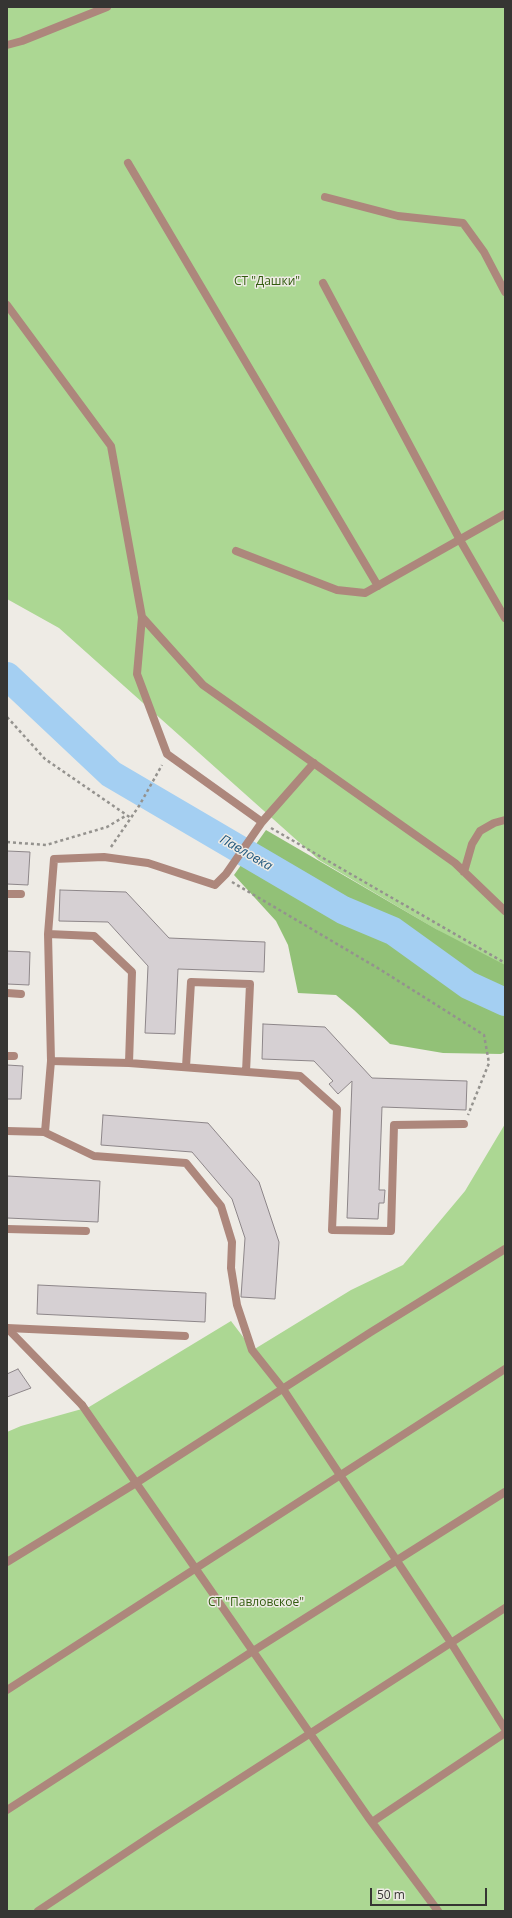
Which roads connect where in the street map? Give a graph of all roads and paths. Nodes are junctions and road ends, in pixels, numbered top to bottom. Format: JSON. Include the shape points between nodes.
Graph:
{"nodes":[{"id":1,"x":107,"y":7,"type":"edge"},
{"id":2,"x":7,"y":45,"type":"edge"},
{"id":3,"x":128,"y":163,"type":"dead end"},
{"id":4,"x":324,"y":197,"type":"dead end"},
{"id":5,"x":323,"y":283,"type":"dead end"},
{"id":6,"x":505,"y":292,"type":"edge"},
{"id":7,"x":7,"y":305,"type":"edge"},
{"id":8,"x":505,"y":514,"type":"edge"},
{"id":9,"x":460,"y":540,"type":"junction"},
{"id":10,"x":236,"y":551,"type":"dead end"},
{"id":11,"x":378,"y":586,"type":"junction"},
{"id":12,"x":142,"y":617,"type":"junction"},
{"id":13,"x":505,"y":618,"type":"edge"},
{"id":14,"x":7,"y":717,"type":"edge"},
{"id":15,"x":314,"y":763,"type":"junction"},
{"id":16,"x":158,"y":774,"type":"dead end"},
{"id":17,"x":127,"y":815,"type":"junction"},
{"id":18,"x":131,"y":818,"type":"junction"},
{"id":19,"x":505,"y":820,"type":"edge"},
{"id":20,"x":262,"y":822,"type":"junction"},
{"id":21,"x":7,"y":842,"type":"edge"},
{"id":22,"x":104,"y":857,"type":"junction"},
{"id":23,"x":464,"y":872,"type":"junction"},
{"id":24,"x":225,"y":875,"type":"junction"},
{"id":25,"x":7,"y":894,"type":"edge"},
{"id":26,"x":21,"y":894,"type":"dead end"},
{"id":27,"x":505,"y":911,"type":"edge"},
{"id":28,"x":48,"y":934,"type":"junction"},
{"id":29,"x":505,"y":963,"type":"edge"},
{"id":30,"x":7,"y":993,"type":"edge"},
{"id":31,"x":21,"y":994,"type":"dead end"},
{"id":32,"x":51,"y":1061,"type":"junction"},
{"id":33,"x":129,"y":1063,"type":"junction"},
{"id":34,"x":186,"y":1067,"type":"junction"},
{"id":35,"x":246,"y":1072,"type":"junction"},
{"id":36,"x":464,"y":1124,"type":"joint"},
{"id":37,"x":7,"y":1132,"type":"edge"},
{"id":38,"x":44,"y":1132,"type":"junction"},
{"id":39,"x":7,"y":1230,"type":"edge"},
{"id":40,"x":86,"y":1231,"type":"dead end"},
{"id":41,"x":505,"y":1249,"type":"edge"},
{"id":42,"x":7,"y":1328,"type":"edge"},
{"id":43,"x":185,"y":1336,"type":"dead end"},
{"id":44,"x":505,"y":1369,"type":"edge"},
{"id":45,"x":283,"y":1389,"type":"junction"},
{"id":46,"x":340,"y":1475,"type":"junction"},
{"id":47,"x":136,"y":1483,"type":"junction"},
{"id":48,"x":505,"y":1492,"type":"edge"},
{"id":49,"x":396,"y":1560,"type":"junction"},
{"id":50,"x":7,"y":1562,"type":"edge"},
{"id":51,"x":195,"y":1567,"type":"junction"},
{"id":52,"x":505,"y":1608,"type":"edge"},
{"id":53,"x":451,"y":1643,"type":"junction"},
{"id":54,"x":253,"y":1651,"type":"junction"},
{"id":55,"x":7,"y":1690,"type":"edge"},
{"id":56,"x":505,"y":1729,"type":"edge"},
{"id":57,"x":310,"y":1733,"type":"junction"},
{"id":58,"x":505,"y":1733,"type":"edge"},
{"id":59,"x":7,"y":1810,"type":"edge"},
{"id":60,"x":372,"y":1822,"type":"junction"},
{"id":61,"x":38,"y":1911,"type":"edge"},
{"id":62,"x":438,"y":1911,"type":"edge"}],
"edges":[{"from":1,"to":2,"type":"street"},
{"from":3,"to":11,"type":"street"},
{"from":4,"to":6,"type":"street","via":[[398,216],[463,223],[484,252]]},
{"from":5,"to":9,"type":"street"},
{"from":7,"to":12,"type":"street","via":[[110,446]]},
{"from":8,"to":9,"type":"street"},
{"from":9,"to":11,"type":"street"},
{"from":9,"to":13,"type":"street"},
{"from":10,"to":11,"type":"street","via":[[337,590],[365,593]]},
{"from":12,"to":15,"type":"street","via":[[204,684]]},
{"from":12,"to":20,"type":"street","via":[[137,674],[167,754]]},
{"from":14,"to":17,"type":"path","via":[[46,759]]},
{"from":15,"to":20,"type":"street"},
{"from":15,"to":23,"type":"street"},
{"from":16,"to":18,"type":"path"},
{"from":17,"to":18,"type":"path"},
{"from":17,"to":21,"type":"path","via":[[107,827],[46,845]]},
{"from":18,"to":22,"type":"path"},
{"from":19,"to":23,"type":"street","via":[[480,831],[472,844]]},
{"from":20,"to":24,"type":"street"},
{"from":20,"to":29,"type":"path"},
{"from":22,"to":24,"type":"street","via":[[148,863],[215,885]]},
{"from":22,"to":28,"type":"street","via":[[54,859]]},
{"from":23,"to":27,"type":"street"},
{"from":24,"to":36,"type":"path","via":[[484,1035],[489,1063]]},
{"from":25,"to":26,"type":"street"},
{"from":28,"to":32,"type":"street"},
{"from":28,"to":33,"type":"street","via":[[94,936],[132,972]]},
{"from":30,"to":31,"type":"street"},
{"from":32,"to":33,"type":"street"},
{"from":32,"to":38,"type":"street"},
{"from":33,"to":34,"type":"street"},
{"from":34,"to":35,"type":"street"},
{"from":34,"to":35,"type":"street","via":[[191,982],[250,984]]},
{"from":35,"to":36,"type":"street","via":[[300,1076],[337,1109],[332,1230],[391,1231],[394,1125]]},
{"from":37,"to":38,"type":"street"},
{"from":38,"to":45,"type":"street","via":[[94,1156],[186,1163],[221,1206],[232,1242],[231,1268],[237,1305],[252,1350]]},
{"from":39,"to":40,"type":"street"},
{"from":41,"to":45,"type":"street"},
{"from":42,"to":43,"type":"street"},
{"from":42,"to":47,"type":"street","via":[[82,1405]]},
{"from":44,"to":46,"type":"street"},
{"from":45,"to":46,"type":"street"},
{"from":45,"to":47,"type":"street"},
{"from":46,"to":49,"type":"street"},
{"from":46,"to":51,"type":"street"},
{"from":47,"to":50,"type":"street"},
{"from":47,"to":51,"type":"street"},
{"from":48,"to":49,"type":"street"},
{"from":49,"to":53,"type":"street"},
{"from":49,"to":54,"type":"street"},
{"from":51,"to":54,"type":"street"},
{"from":51,"to":55,"type":"street"},
{"from":52,"to":53,"type":"street"},
{"from":53,"to":56,"type":"street"},
{"from":53,"to":57,"type":"street"},
{"from":54,"to":57,"type":"street"},
{"from":54,"to":59,"type":"street"},
{"from":57,"to":60,"type":"street"},
{"from":57,"to":61,"type":"street"},
{"from":58,"to":60,"type":"street"},
{"from":60,"to":62,"type":"street"}]}
